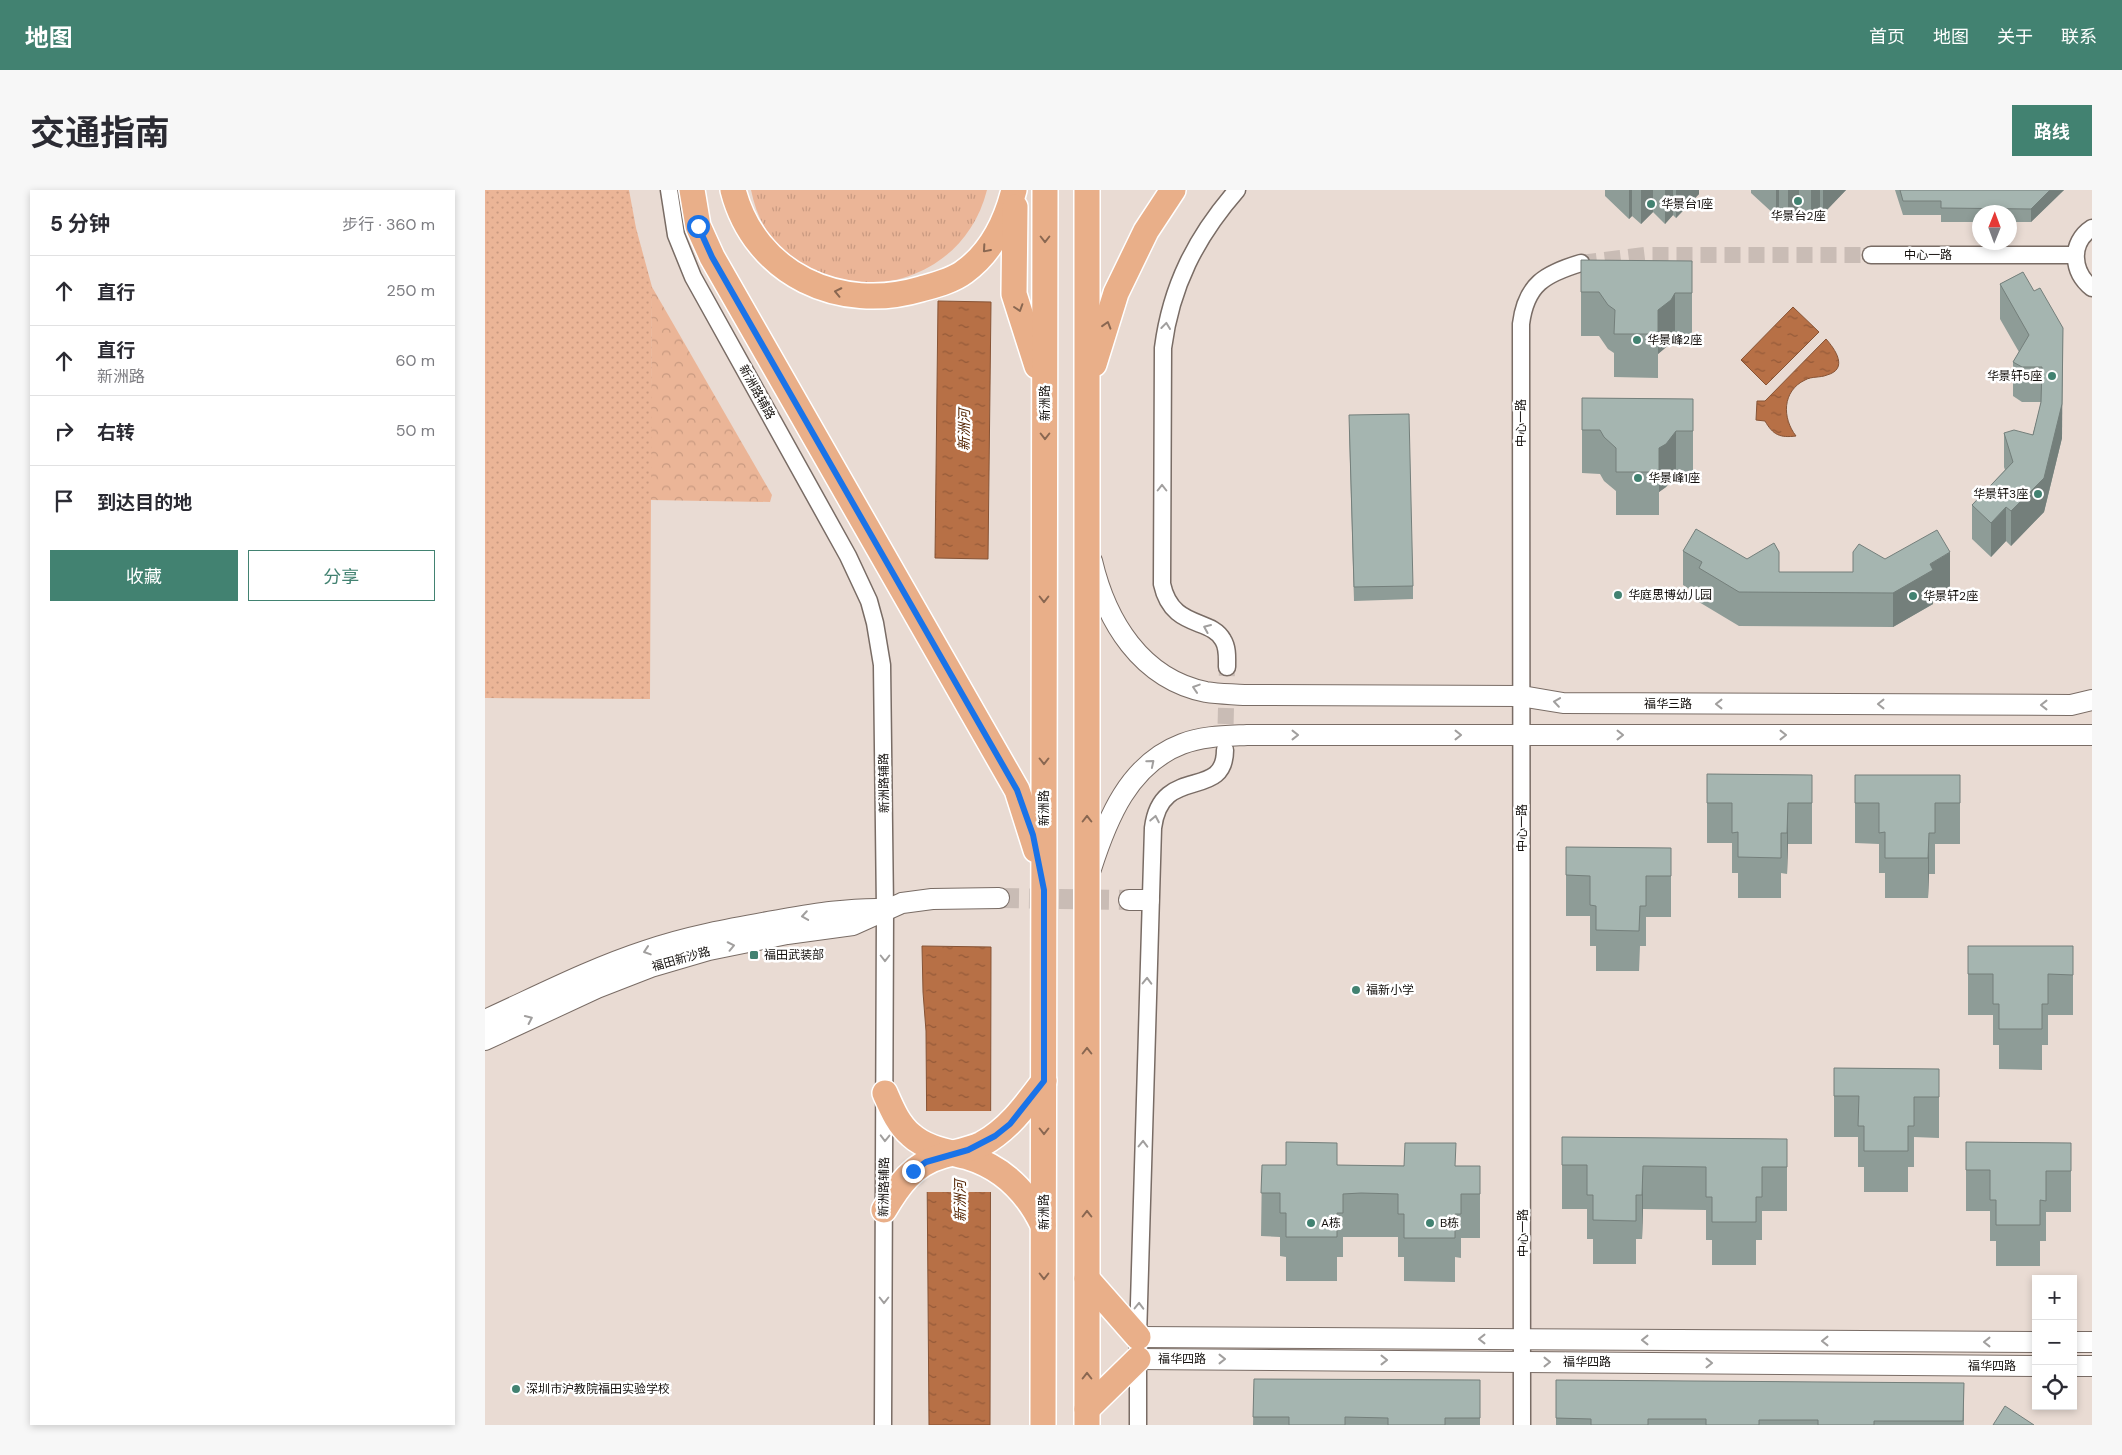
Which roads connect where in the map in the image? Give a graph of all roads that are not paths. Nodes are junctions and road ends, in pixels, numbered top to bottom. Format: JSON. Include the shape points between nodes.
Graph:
{"nodes":[{"id":1,"x":669,"y":190,"type":"edge"},
{"id":2,"x":692,"y":190,"type":"edge"},
{"id":3,"x":733,"y":190,"type":"edge"},
{"id":4,"x":1015,"y":190,"type":"edge"},
{"id":5,"x":1045,"y":190,"type":"edge"},
{"id":6,"x":1087,"y":190,"type":"edge"},
{"id":7,"x":1173,"y":190,"type":"edge"},
{"id":8,"x":1237,"y":190,"type":"edge"},
{"id":9,"x":2092,"y":228,"type":"edge"},
{"id":10,"x":1871,"y":255,"type":"tunnel mouth"},
{"id":11,"x":2075,"y":255,"type":"junction"},
{"id":12,"x":1581,"y":263,"type":"tunnel mouth"},
{"id":13,"x":2092,"y":288,"type":"edge"},
{"id":14,"x":1087,"y":388,"type":"junction"},
{"id":15,"x":1045,"y":390,"type":"junction"},
{"id":16,"x":1087,"y":537,"type":"junction"},
{"id":17,"x":1227,"y":668,"type":"tunnel mouth"},
{"id":18,"x":1521,"y":696,"type":"junction"},
{"id":19,"x":2092,"y":700,"type":"edge"},
{"id":20,"x":1521,"y":735,"type":"junction"},
{"id":21,"x":2092,"y":735,"type":"edge"},
{"id":22,"x":1225,"y":750,"type":"tunnel mouth"},
{"id":23,"x":1087,"y":881,"type":"junction"},
{"id":24,"x":1044,"y":890,"type":"junction"},
{"id":25,"x":999,"y":898,"type":"tunnel mouth"},
{"id":26,"x":1129,"y":900,"type":"tunnel mouth"},
{"id":27,"x":1149,"y":900,"type":"junction"},
{"id":28,"x":885,"y":909,"type":"junction"},
{"id":29,"x":485,"y":1020,"type":"edge"},
{"id":30,"x":485,"y":1040,"type":"edge"},
{"id":31,"x":1044,"y":1081,"type":"junction"},
{"id":32,"x":885,"y":1093,"type":"junction"},
{"id":33,"x":953,"y":1154,"type":"junction"},
{"id":34,"x":884,"y":1210,"type":"junction"},
{"id":35,"x":1044,"y":1227,"type":"junction"},
{"id":36,"x":1087,"y":1279,"type":"junction"},
{"id":37,"x":1523,"y":1339,"type":"junction"},
{"id":38,"x":2032,"y":1342,"type":"edge"},
{"id":39,"x":2077,"y":1342,"type":"edge"},
{"id":40,"x":2092,"y":1342,"type":"edge"},
{"id":41,"x":1138,"y":1348,"type":"junction"},
{"id":42,"x":1523,"y":1362,"type":"junction"},
{"id":43,"x":2032,"y":1366,"type":"edge"},
{"id":44,"x":2077,"y":1366,"type":"edge"},
{"id":45,"x":2092,"y":1366,"type":"edge"},
{"id":46,"x":1087,"y":1417,"type":"edge"},
{"id":47,"x":883,"y":1425,"type":"edge"},
{"id":48,"x":1043,"y":1425,"type":"edge"},
{"id":49,"x":1138,"y":1425,"type":"edge"},
{"id":50,"x":1522,"y":1425,"type":"edge"}],
"edges":[{"from":1,"to":28,"type":"street","name":"新洲路辅路","via":[[676,235],[693,277],[848,556],[869,601],[883,687]]},
{"from":2,"to":24,"type":"main road","via":[[698,226],[712,257],[1017,790],[1033,835]]},
{"from":4,"to":3,"type":"main road","one_way":true,"via":[[998,235],[963,272],[939,284],[884,296],[825,289],[783,267],[754,238]]},
{"from":4,"to":15,"type":"main road","one_way":true,"via":[[1014,294]]},
{"from":5,"to":15,"type":"main road","name":"新洲路","one_way":true},
{"from":6,"to":14,"type":"main road"},
{"from":14,"to":7,"type":"main road","one_way":true,"via":[[1116,293],[1145,231]]},
{"from":17,"to":8,"type":"street","one_way":true,"via":[[1226,649],[1221,636],[1173,608],[1162,584],[1163,348],[1167,317],[1185,267],[1206,231]]},
{"from":9,"to":11,"type":"street","via":[[2081,239]]},
{"from":10,"to":11,"type":"street","name":"中心一路"},
{"from":11,"to":13,"type":"street","via":[[2080,276]]},
{"from":12,"to":18,"type":"street","name":"中心一路","via":[[1542,280],[1530,291],[1523,307]]},
{"from":14,"to":16,"type":"main road"},
{"from":15,"to":24,"type":"main road","name":"新洲路","one_way":true},
{"from":18,"to":16,"type":"street","name":"福华三路","one_way":true,"via":[[1244,695],[1205,692],[1178,683],[1151,669],[1131,648],[1111,615],[1097,581]]},
{"from":23,"to":16,"type":"main road","one_way":true},
{"from":19,"to":18,"type":"street","name":"福华三路","one_way":true,"via":[[2071,705],[1563,703]]},
{"from":18,"to":20,"type":"street","name":"中心一路"},
{"from":20,"to":21,"type":"street","one_way":true},
{"from":23,"to":20,"type":"street","one_way":true,"via":[[1112,812],[1139,773],[1156,758],[1182,744],[1214,736],[1247,735]]},
{"from":20,"to":37,"type":"street","name":"中心一路"},
{"from":27,"to":22,"type":"street","one_way":true,"via":[[1157,809],[1177,789],[1210,780],[1223,766]]},
{"from":36,"to":23,"type":"main road","one_way":true},
{"from":24,"to":31,"type":"main road","name":"新洲路"},
{"from":25,"to":28,"type":"street","name":"福田新沙路","via":[[932,899]]},
{"from":26,"to":27,"type":"street"},
{"from":41,"to":27,"type":"street","one_way":true},
{"from":28,"to":29,"type":"street","name":"福田新沙路","one_way":true,"via":[[853,908],[702,935],[646,951],[588,973]]},
{"from":30,"to":28,"type":"street","name":"福田新沙路","one_way":true,"via":[[597,988],[651,967],[760,939],[853,925]]},
{"from":28,"to":32,"type":"street","name":"新洲路辅路","one_way":true},
{"from":31,"to":33,"type":"main road","via":[[1016,1117],[995,1136]]},
{"from":31,"to":35,"type":"main road","name":"新洲路","one_way":true},
{"from":32,"to":33,"type":"main road","via":[[902,1126],[913,1137]]},
{"from":32,"to":34,"type":"street","name":"新洲路辅路","one_way":true},
{"from":33,"to":34,"type":"main road","via":[[926,1162],[913,1171]]},
{"from":33,"to":35,"type":"main road","via":[[995,1169],[1022,1191]]},
{"from":34,"to":47,"type":"street","name":"新洲路辅路","one_way":true},
{"from":35,"to":48,"type":"main road","name":"新洲路","one_way":true},
{"from":36,"to":41,"type":"main road"},
{"from":46,"to":36,"type":"main road","one_way":true},
{"from":38,"to":37,"type":"street","name":"福华四路","one_way":true},
{"from":37,"to":41,"type":"street","name":"福华四路","one_way":true},
{"from":37,"to":42,"type":"street","name":"中心一路"},
{"from":39,"to":40,"type":"street"},
{"from":41,"to":42,"type":"street","name":"福华四路","one_way":true},
{"from":41,"to":46,"type":"main road"},
{"from":41,"to":49,"type":"street"},
{"from":42,"to":43,"type":"street","name":"福华四路","one_way":true},
{"from":42,"to":50,"type":"street","name":"中心一路"},
{"from":44,"to":45,"type":"street"}]}
